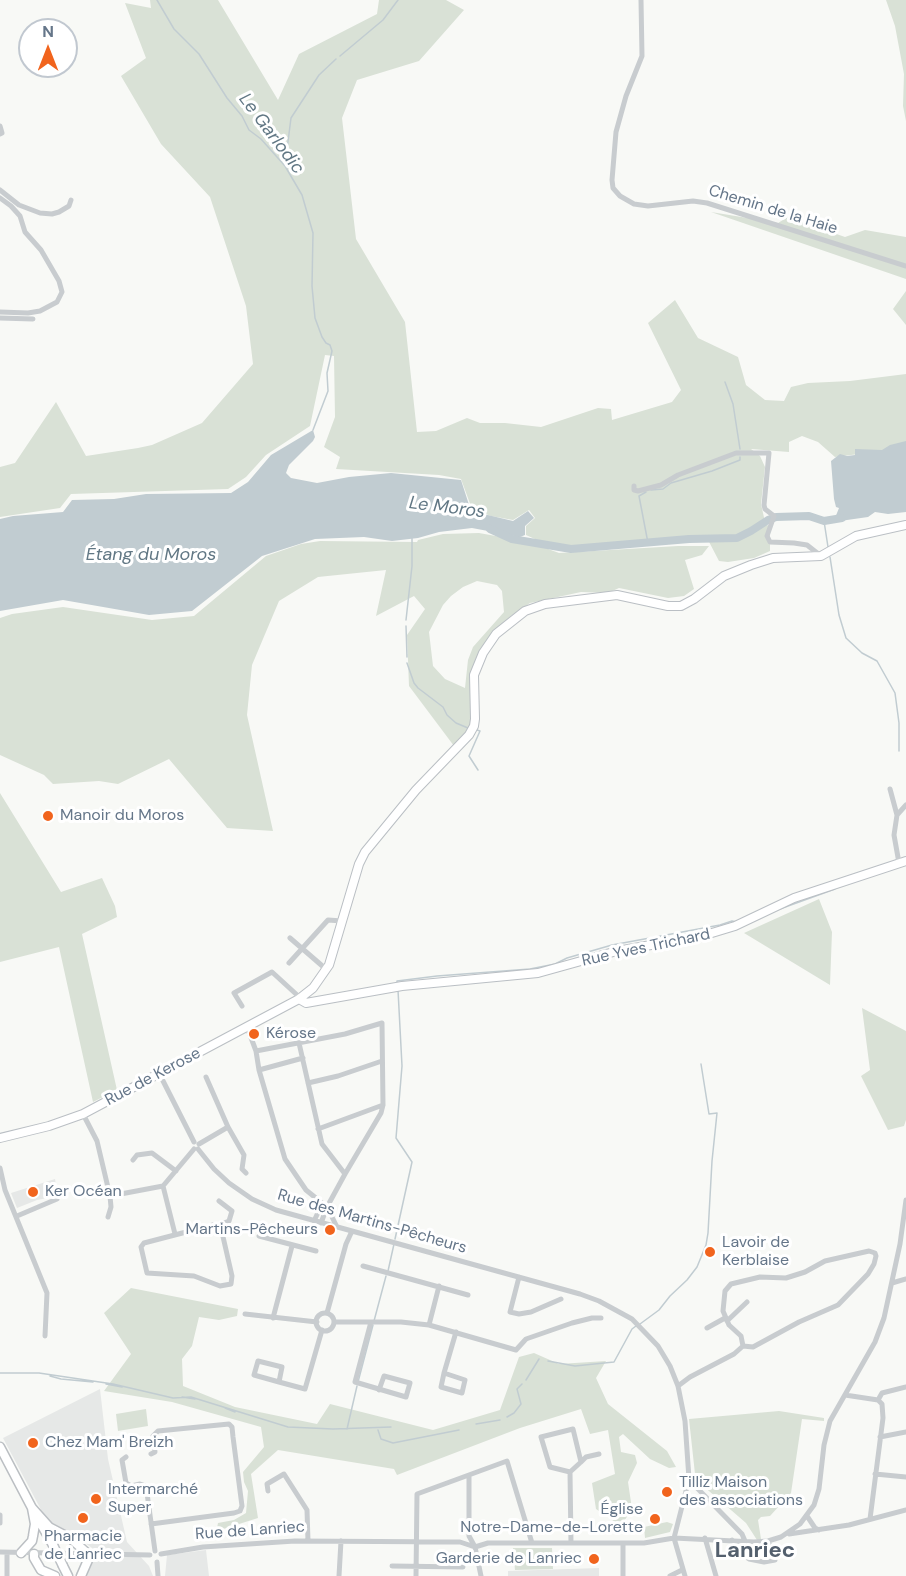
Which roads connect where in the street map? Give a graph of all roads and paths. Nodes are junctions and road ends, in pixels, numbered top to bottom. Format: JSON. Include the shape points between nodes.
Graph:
{"nodes":[{"id":1,"x":641,"y":0,"type":"edge"},
{"id":2,"x":0,"y":126,"type":"edge"},
{"id":3,"x":0,"y":134,"type":"edge"},
{"id":4,"x":0,"y":190,"type":"edge"},
{"id":5,"x":0,"y":198,"type":"edge"},
{"id":6,"x":71,"y":200,"type":"dead end"},
{"id":7,"x":906,"y":266,"type":"edge"},
{"id":8,"x":0,"y":312,"type":"edge"},
{"id":9,"x":0,"y":318,"type":"edge"},
{"id":10,"x":33,"y":319,"type":"dead end"},
{"id":11,"x":634,"y":486,"type":"dead end"},
{"id":12,"x":906,"y":525,"type":"edge"},
{"id":13,"x":822,"y":556,"type":"junction"},
{"id":14,"x":890,"y":789,"type":"dead end"},
{"id":15,"x":906,"y":805,"type":"edge"},
{"id":16,"x":897,"y":815,"type":"junction"},
{"id":17,"x":902,"y":862,"type":"edge"},
{"id":18,"x":342,"y":921,"type":"junction"},
{"id":19,"x":290,"y":938,"type":"dead end"},
{"id":20,"x":302,"y":949,"type":"junction"},
{"id":21,"x":289,"y":963,"type":"dead end"},
{"id":22,"x":327,"y":970,"type":"junction"},
{"id":23,"x":314,"y":987,"type":"junction"},
{"id":24,"x":338,"y":996,"type":"junction"},
{"id":25,"x":299,"y":999,"type":"junction"},
{"id":26,"x":323,"y":1000,"type":"junction"},
{"id":27,"x":242,"y":1006,"type":"dead end"},
{"id":28,"x":247,"y":1027,"type":"junction"},
{"id":29,"x":300,"y":1042,"type":"junction"},
{"id":30,"x":256,"y":1051,"type":"junction"},
{"id":31,"x":303,"y":1058,"type":"junction"},
{"id":32,"x":382,"y":1061,"type":"junction"},
{"id":33,"x":258,"y":1070,"type":"junction"},
{"id":34,"x":159,"y":1073,"type":"junction"},
{"id":35,"x":206,"y":1077,"type":"dead end"},
{"id":36,"x":308,"y":1083,"type":"junction"},
{"id":37,"x":383,"y":1105,"type":"junction"},
{"id":38,"x":84,"y":1114,"type":"junction"},
{"id":39,"x":228,"y":1127,"type":"junction"},
{"id":40,"x":318,"y":1129,"type":"junction"},
{"id":41,"x":0,"y":1137,"type":"edge"},
{"id":42,"x":196,"y":1146,"type":"junction"},
{"id":43,"x":133,"y":1160,"type":"dead end"},
{"id":44,"x":0,"y":1168,"type":"edge"},
{"id":45,"x":176,"y":1171,"type":"junction"},
{"id":46,"x":246,"y":1173,"type":"dead end"},
{"id":47,"x":345,"y":1174,"type":"junction"},
{"id":48,"x":163,"y":1186,"type":"junction"},
{"id":49,"x":110,"y":1196,"type":"junction"},
{"id":50,"x":57,"y":1199,"type":"dead end"},
{"id":51,"x":906,"y":1200,"type":"edge"},
{"id":52,"x":219,"y":1201,"type":"dead end"},
{"id":53,"x":324,"y":1206,"type":"junction"},
{"id":54,"x":906,"y":1215,"type":"edge"},
{"id":55,"x":17,"y":1216,"type":"junction"},
{"id":56,"x":108,"y":1217,"type":"dead end"},
{"id":57,"x":314,"y":1221,"type":"junction"},
{"id":58,"x":321,"y":1223,"type":"junction"},
{"id":59,"x":217,"y":1226,"type":"junction"},
{"id":60,"x":337,"y":1227,"type":"junction"},
{"id":61,"x":352,"y":1231,"type":"junction"},
{"id":62,"x":175,"y":1234,"type":"junction"},
{"id":63,"x":259,"y":1236,"type":"dead end"},
{"id":64,"x":292,"y":1245,"type":"junction"},
{"id":65,"x":316,"y":1251,"type":"dead end"},
{"id":66,"x":363,"y":1266,"type":"dead end"},
{"id":67,"x":906,"y":1276,"type":"edge"},
{"id":68,"x":519,"y":1277,"type":"junction"},
{"id":69,"x":892,"y":1283,"type":"junction"},
{"id":70,"x":439,"y":1286,"type":"junction"},
{"id":71,"x":468,"y":1295,"type":"dead end"},
{"id":72,"x":561,"y":1299,"type":"dead end"},
{"id":73,"x":747,"y":1302,"type":"dead end"},
{"id":74,"x":327,"y":1313,"type":"junction"},
{"id":75,"x":245,"y":1314,"type":"dead end"},
{"id":76,"x":273,"y":1318,"type":"junction"},
{"id":77,"x":601,"y":1318,"type":"dead end"},
{"id":78,"x":726,"y":1320,"type":"junction"},
{"id":79,"x":316,"y":1322,"type":"junction"},
{"id":80,"x":334,"y":1322,"type":"junction"},
{"id":81,"x":371,"y":1322,"type":"junction"},
{"id":82,"x":429,"y":1324,"type":"junction"},
{"id":83,"x":707,"y":1328,"type":"dead end"},
{"id":84,"x":322,"y":1330,"type":"junction"},
{"id":85,"x":456,"y":1332,"type":"junction"},
{"id":86,"x":45,"y":1336,"type":"dead end"},
{"id":87,"x":743,"y":1346,"type":"junction"},
{"id":88,"x":444,"y":1373,"type":"junction"},
{"id":89,"x":279,"y":1382,"type":"junction"},
{"id":90,"x":678,"y":1386,"type":"junction"},
{"id":91,"x":906,"y":1387,"type":"edge"},
{"id":92,"x":379,"y":1390,"type":"junction"},
{"id":93,"x":844,"y":1395,"type":"junction"},
{"id":94,"x":878,"y":1400,"type":"junction"},
{"id":95,"x":906,"y":1432,"type":"edge"},
{"id":96,"x":880,"y":1437,"type":"junction"},
{"id":97,"x":0,"y":1447,"type":"edge"},
{"id":98,"x":152,"y":1454,"type":"dead end"},
{"id":99,"x":599,"y":1454,"type":"dead end"},
{"id":100,"x":126,"y":1457,"type":"dead end"},
{"id":101,"x":581,"y":1462,"type":"junction"},
{"id":102,"x":570,"y":1472,"type":"junction"},
{"id":103,"x":875,"y":1474,"type":"junction"},
{"id":104,"x":469,"y":1475,"type":"junction"},
{"id":105,"x":906,"y":1477,"type":"edge"},
{"id":106,"x":688,"y":1484,"type":"junction"},
{"id":107,"x":268,"y":1491,"type":"dead end"},
{"id":108,"x":32,"y":1508,"type":"junction"},
{"id":109,"x":906,"y":1510,"type":"edge"},
{"id":110,"x":0,"y":1515,"type":"edge"},
{"id":111,"x":807,"y":1516,"type":"junction"},
{"id":112,"x":870,"y":1519,"type":"junction"},
{"id":113,"x":0,"y":1523,"type":"edge"},
{"id":114,"x":152,"y":1524,"type":"junction"},
{"id":115,"x":819,"y":1530,"type":"junction"},
{"id":116,"x":787,"y":1534,"type":"junction"},
{"id":117,"x":674,"y":1538,"type":"junction"},
{"id":118,"x":705,"y":1538,"type":"junction"},
{"id":119,"x":732,"y":1540,"type":"junction"},
{"id":120,"x":308,"y":1541,"type":"junction"},
{"id":121,"x":341,"y":1541,"type":"junction"},
{"id":122,"x":745,"y":1541,"type":"junction"},
{"id":123,"x":768,"y":1541,"type":"junction"},
{"id":124,"x":74,"y":1542,"type":"junction"},
{"id":125,"x":416,"y":1542,"type":"junction"},
{"id":126,"x":532,"y":1543,"type":"junction"},
{"id":127,"x":572,"y":1543,"type":"junction"},
{"id":128,"x":623,"y":1543,"type":"junction"},
{"id":129,"x":475,"y":1547,"type":"junction"},
{"id":130,"x":0,"y":1552,"type":"edge"},
{"id":131,"x":7,"y":1552,"type":"junction"},
{"id":132,"x":21,"y":1553,"type":"junction"},
{"id":133,"x":156,"y":1553,"type":"junction"},
{"id":134,"x":34,"y":1554,"type":"junction"},
{"id":135,"x":75,"y":1554,"type":"junction"},
{"id":136,"x":88,"y":1555,"type":"junction"},
{"id":137,"x":157,"y":1562,"type":"junction"},
{"id":138,"x":392,"y":1566,"type":"dead end"},
{"id":139,"x":416,"y":1566,"type":"junction"},
{"id":140,"x":463,"y":1567,"type":"dead end"},
{"id":141,"x":39,"y":1573,"type":"edge"},
{"id":142,"x":684,"y":1573,"type":"edge"},
{"id":143,"x":8,"y":1576,"type":"edge"},
{"id":144,"x":55,"y":1576,"type":"edge"},
{"id":145,"x":68,"y":1576,"type":"edge"},
{"id":146,"x":81,"y":1576,"type":"edge"},
{"id":147,"x":158,"y":1576,"type":"edge"},
{"id":148,"x":339,"y":1576,"type":"edge"},
{"id":149,"x":416,"y":1576,"type":"edge"},
{"id":150,"x":481,"y":1576,"type":"edge"},
{"id":151,"x":623,"y":1576,"type":"edge"},
{"id":152,"x":670,"y":1576,"type":"edge"},
{"id":153,"x":716,"y":1576,"type":"edge"}],
"edges":[{"from":1,"to":7,"type":"street","name":"Chemin de la Haie","via":[[642,56],[616,132],[612,180],[620,196],[648,206],[693,201],[707,204]]},
{"from":2,"to":3,"type":"street"},
{"from":4,"to":6,"type":"street","via":[[19,206],[40,213],[59,212]]},
{"from":5,"to":8,"type":"street","via":[[20,216],[25,232],[41,250],[62,292],[57,302],[40,311]]},
{"from":9,"to":10,"type":"street"},
{"from":11,"to":13,"type":"street","via":[[638,491],[661,485],[736,453],[769,453],[764,505],[772,518],[767,535],[770,542],[807,545]]},
{"from":12,"to":13,"type":"main road","via":[[856,537]]},
{"from":13,"to":18,"type":"main road","name":"Rue de Kerose","via":[[773,558],[751,565],[724,576],[694,599],[675,607],[617,595],[544,604],[525,611],[496,634],[483,653],[474,675],[475,719],[469,735],[416,790],[365,852]]},
{"from":14,"to":16,"type":"street"},
{"from":15,"to":16,"type":"street"},
{"from":16,"to":17,"type":"street","via":[[894,835]]},
{"from":17,"to":24,"type":"main road","name":"Rue Yves Trichard","via":[[794,898],[712,934],[617,951],[537,973]]},
{"from":18,"to":20,"type":"street","via":[[328,920]]},
{"from":18,"to":22,"type":"main road","name":"Rue de Kerose"},
{"from":19,"to":20,"type":"street"},
{"from":20,"to":21,"type":"street"},
{"from":20,"to":22,"type":"street"},
{"from":22,"to":23,"type":"main road","name":"Rue de Kerose"},
{"from":23,"to":24,"type":"main road"},
{"from":23,"to":25,"type":"main road","name":"Rue de Kerose"},
{"from":23,"to":26,"type":"main road","via":[[316,996]]},
{"from":24,"to":26,"type":"main road","name":"Rue Yves Trichard"},
{"from":25,"to":26,"type":"main road","via":[[306,1003]]},
{"from":25,"to":27,"type":"street","via":[[272,972],[234,993]]},
{"from":25,"to":28,"type":"main road","name":"Rue de Kerose"},
{"from":28,"to":30,"type":"street"},
{"from":28,"to":34,"type":"main road","name":"Rue de Kerose"},
{"from":29,"to":30,"type":"street"},
{"from":29,"to":31,"type":"street"},
{"from":29,"to":32,"type":"street","via":[[382,1023]]},
{"from":30,"to":33,"type":"street"},
{"from":31,"to":33,"type":"street"},
{"from":31,"to":36,"type":"street"},
{"from":32,"to":36,"type":"street"},
{"from":32,"to":37,"type":"street"},
{"from":33,"to":53,"type":"street","via":[[285,1159],[306,1190]]},
{"from":34,"to":38,"type":"main road","name":"Rue de Kerose"},
{"from":34,"to":42,"type":"street","name":"Rue des Martins-Pêcheurs"},
{"from":35,"to":39,"type":"street"},
{"from":36,"to":40,"type":"street"},
{"from":37,"to":40,"type":"street"},
{"from":37,"to":47,"type":"street"},
{"from":38,"to":41,"type":"main road","name":"Rue de Kerose"},
{"from":38,"to":49,"type":"street","via":[[97,1141]]},
{"from":39,"to":42,"type":"street"},
{"from":39,"to":46,"type":"street","via":[[244,1155],[242,1169]]},
{"from":40,"to":47,"type":"street","via":[[322,1144]]},
{"from":42,"to":45,"type":"street"},
{"from":42,"to":57,"type":"street","name":"Rue des Martins-Pêcheurs","via":[[240,1192],[263,1205]]},
{"from":43,"to":45,"type":"street","via":[[137,1155],[152,1153]]},
{"from":44,"to":55,"type":"street"},
{"from":45,"to":48,"type":"street"},
{"from":47,"to":53,"type":"street"},
{"from":48,"to":49,"type":"street"},
{"from":48,"to":62,"type":"street"},
{"from":49,"to":56,"type":"street"},
{"from":50,"to":55,"type":"street"},
{"from":51,"to":54,"type":"street"},
{"from":52,"to":59,"type":"street","via":[[232,1211],[229,1221]]},
{"from":53,"to":57,"type":"street"},
{"from":53,"to":58,"type":"street"},
{"from":53,"to":60,"type":"street"},
{"from":54,"to":69,"type":"street"},
{"from":55,"to":86,"type":"street","via":[[47,1293]]},
{"from":57,"to":58,"type":"street","name":"Rue des Martins-Pêcheurs"},
{"from":58,"to":60,"type":"street","name":"Rue des Martins-Pêcheurs"},
{"from":59,"to":62,"type":"street"},
{"from":59,"to":62,"type":"street","via":[[221,1228],[232,1276],[232,1282],[226,1286],[194,1276],[147,1273],[141,1247]]},
{"from":60,"to":61,"type":"street","name":"Rue des Martins-Pêcheurs"},
{"from":61,"to":68,"type":"street","name":"Rue des Martins-Pêcheurs"},
{"from":61,"to":74,"type":"street"},
{"from":63,"to":64,"type":"street"},
{"from":64,"to":65,"type":"street"},
{"from":64,"to":76,"type":"street"},
{"from":66,"to":70,"type":"street"},
{"from":67,"to":69,"type":"street"},
{"from":68,"to":72,"type":"street","via":[[510,1312],[531,1312]]},
{"from":68,"to":90,"type":"street","name":"Rue des Martins-Pêcheurs","via":[[599,1301],[632,1319],[658,1346]]},
{"from":69,"to":93,"type":"street","via":[[878,1334]]},
{"from":70,"to":71,"type":"street"},
{"from":70,"to":82,"type":"street"},
{"from":73,"to":78,"type":"street"},
{"from":74,"to":79,"type":"street"},
{"from":74,"to":80,"type":"street"},
{"from":75,"to":76,"type":"street"},
{"from":76,"to":79,"type":"street"},
{"from":77,"to":85,"type":"street","via":[[572,1323],[526,1339],[516,1350]]},
{"from":78,"to":83,"type":"street"},
{"from":78,"to":87,"type":"street","via":[[740,1334]]},
{"from":78,"to":87,"type":"street","via":[[722,1305],[725,1291],[737,1281],[786,1278],[825,1262],[869,1251],[876,1256],[868,1274],[838,1305],[753,1347]]},
{"from":79,"to":84,"type":"street"},
{"from":80,"to":81,"type":"street"},
{"from":80,"to":84,"type":"street","via":[[331,1328]]},
{"from":81,"to":82,"type":"street"},
{"from":81,"to":92,"type":"street","via":[[355,1382]]},
{"from":82,"to":85,"type":"street"},
{"from":84,"to":89,"type":"street","via":[[306,1389]]},
{"from":85,"to":88,"type":"street"},
{"from":87,"to":90,"type":"street"},
{"from":88,"to":88,"type":"street","via":[[441,1387],[462,1393],[465,1380]]},
{"from":89,"to":89,"type":"street","via":[[254,1375],[258,1360],[282,1368]]},
{"from":90,"to":106,"type":"street","name":"Rue des Martins-Pêcheurs","via":[[685,1421]]},
{"from":91,"to":94,"type":"street","via":[[882,1393]]},
{"from":92,"to":92,"type":"street","via":[[406,1397],[410,1383],[384,1376]]},
{"from":93,"to":94,"type":"street"},
{"from":93,"to":111,"type":"street","via":[[830,1421],[818,1494]]},
{"from":94,"to":96,"type":"street","via":[[883,1412]]},
{"from":95,"to":96,"type":"street"},
{"from":96,"to":103,"type":"street"},
{"from":97,"to":108,"type":"main road"},
{"from":98,"to":114,"type":"street","via":[[153,1436],[158,1431],[226,1423],[232,1427],[234,1437],[242,1506],[240,1511]]},
{"from":99,"to":101,"type":"street"},
{"from":100,"to":114,"type":"street","via":[[122,1460],[123,1478],[130,1485],[146,1486]]},
{"from":101,"to":102,"type":"street"},
{"from":101,"to":102,"type":"street","via":[[573,1429],[541,1437],[550,1467]]},
{"from":102,"to":127,"type":"street"},
{"from":103,"to":105,"type":"street"},
{"from":103,"to":112,"type":"street"},
{"from":104,"to":125,"type":"street","via":[[417,1494]]},
{"from":104,"to":126,"type":"street","via":[[507,1461]]},
{"from":104,"to":129,"type":"street","via":[[469,1536]]},
{"from":106,"to":117,"type":"street","name":"Rue des Martins-Pêcheurs"},
{"from":106,"to":122,"type":"street","via":[[695,1486]]},
{"from":107,"to":120,"type":"street","via":[[267,1484],[284,1474],[307,1510]]},
{"from":108,"to":124,"type":"main road","via":[[49,1527]]},
{"from":108,"to":132,"type":"main road","via":[[33,1536]]},
{"from":108,"to":145,"type":"main road","bridge":true},
{"from":109,"to":112,"type":"street"},
{"from":110,"to":113,"type":"street"},
{"from":111,"to":115,"type":"street"},
{"from":111,"to":116,"type":"street"},
{"from":112,"to":115,"type":"street"},
{"from":114,"to":133,"type":"street"},
{"from":115,"to":116,"type":"street"},
{"from":116,"to":123,"type":"street"},
{"from":117,"to":118,"type":"street","name":"Rue de Lanriec"},
{"from":117,"to":128,"type":"street","name":"Rue de Lanriec"},
{"from":117,"to":142,"type":"street"},
{"from":118,"to":119,"type":"street","name":"Rue de Lanriec"},
{"from":118,"to":153,"type":"street"},
{"from":119,"to":122,"type":"street","name":"Rue de Lanriec"},
{"from":119,"to":123,"type":"street","via":[[743,1555],[764,1562],[775,1560]]},
{"from":120,"to":121,"type":"street","name":"Rue de Lanriec"},
{"from":120,"to":133,"type":"street","name":"Rue de Lanriec","via":[[245,1542]]},
{"from":121,"to":125,"type":"street","name":"Rue de Lanriec"},
{"from":121,"to":148,"type":"street"},
{"from":122,"to":123,"type":"street","name":"Rue de Lanriec"},
{"from":124,"to":135,"type":"main road"},
{"from":124,"to":136,"type":"main road"},
{"from":125,"to":129,"type":"street","name":"Rue de Lanriec","via":[[460,1542]]},
{"from":125,"to":139,"type":"street"},
{"from":126,"to":127,"type":"street","name":"Rue de Lanriec"},
{"from":126,"to":129,"type":"street","name":"Rue de Lanriec","via":[[488,1543]]},
{"from":127,"to":128,"type":"street","name":"Rue de Lanriec"},
{"from":128,"to":151,"type":"street"},
{"from":129,"to":150,"type":"street"},
{"from":130,"to":131,"type":"street","name":"Rue de Lanriec"},
{"from":131,"to":132,"type":"street","name":"Rue de Lanriec"},
{"from":131,"to":143,"type":"street"},
{"from":132,"to":134,"type":"street","name":"Rue de Lanriec"},
{"from":133,"to":136,"type":"street","name":"Rue de Lanriec"},
{"from":133,"to":137,"type":"street","via":[[152,1560]]},
{"from":133,"to":137,"type":"street","via":[[162,1559]]},
{"from":134,"to":135,"type":"street","name":"Rue de Lanriec"},
{"from":134,"to":141,"type":"main road"},
{"from":135,"to":136,"type":"street","name":"Rue de Lanriec"},
{"from":136,"to":146,"type":"main road"},
{"from":137,"to":147,"type":"street"},
{"from":138,"to":139,"type":"street"},
{"from":139,"to":140,"type":"street"},
{"from":139,"to":149,"type":"street"},
{"from":141,"to":144,"type":"main road"},
{"from":142,"to":152,"type":"street"}]}
